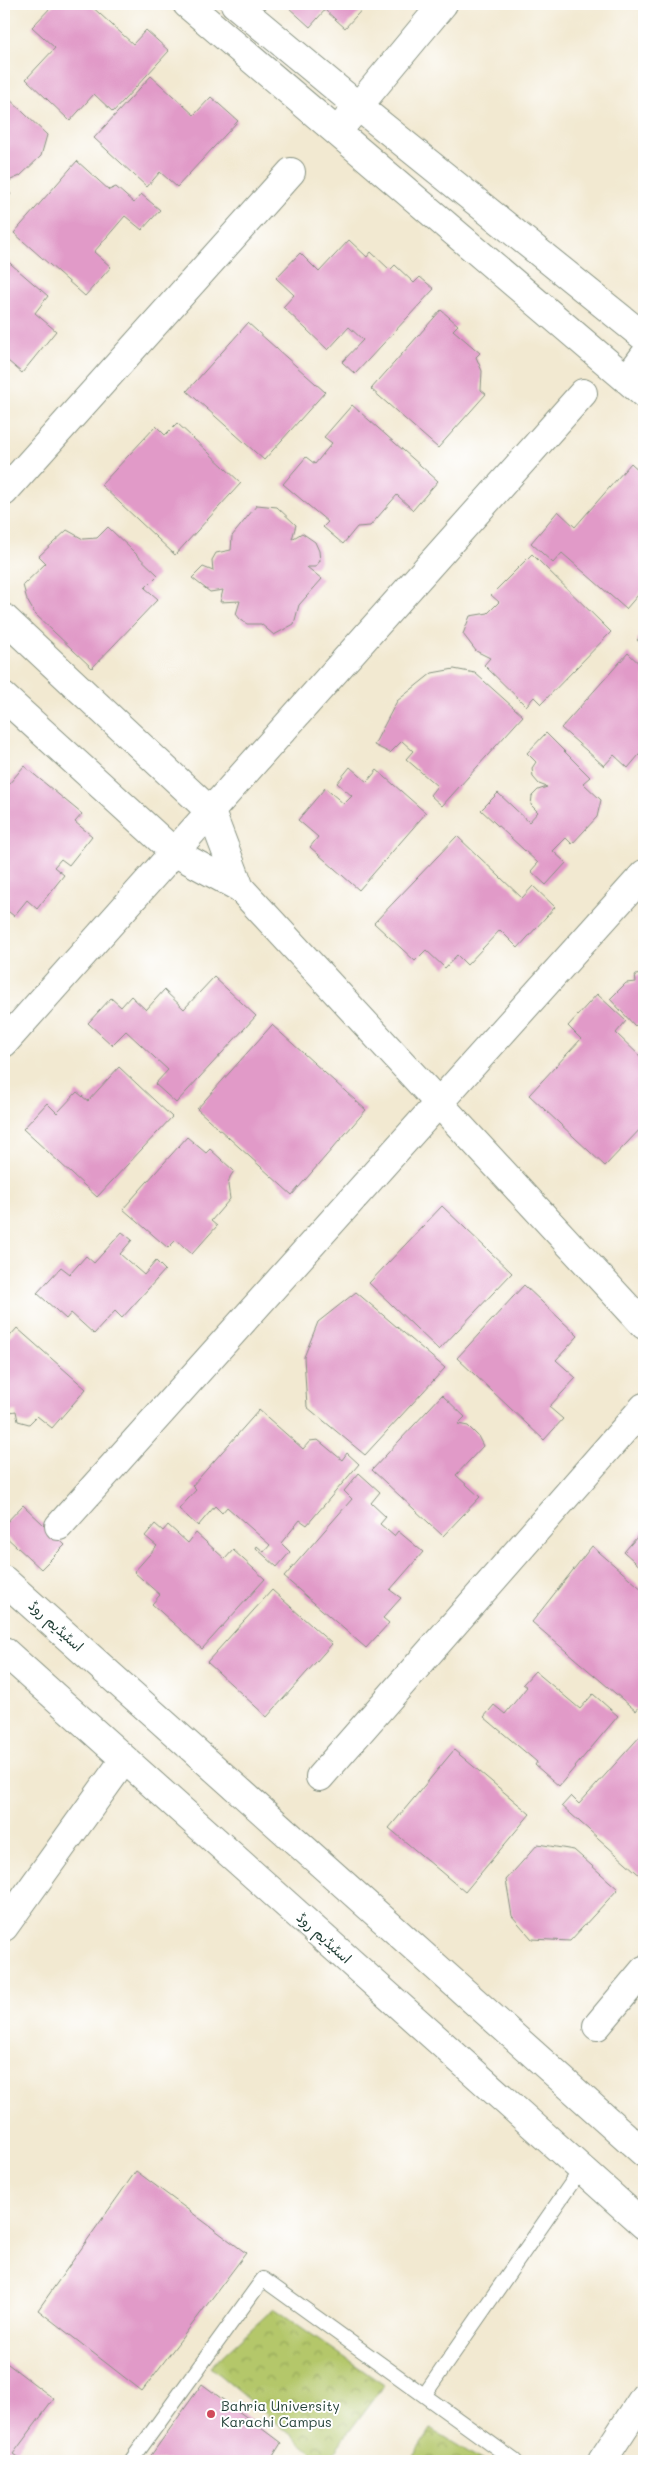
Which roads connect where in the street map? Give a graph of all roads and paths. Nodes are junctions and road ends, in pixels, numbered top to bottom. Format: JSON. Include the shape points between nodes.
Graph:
{"nodes":[{"id":1,"x":187,"y":4,"type":"edge"},
{"id":2,"x":235,"y":4,"type":"edge"},
{"id":3,"x":443,"y":4,"type":"edge"},
{"id":4,"x":359,"y":108,"type":"junction"},
{"id":5,"x":336,"y":132,"type":"junction"},
{"id":6,"x":291,"y":172,"type":"dead end"},
{"id":7,"x":644,"y":337,"type":"edge"},
{"id":8,"x":644,"y":356,"type":"edge"},
{"id":9,"x":636,"y":387,"type":"edge"},
{"id":10,"x":583,"y":393,"type":"dead end"},
{"id":11,"x":4,"y":492,"type":"edge"},
{"id":12,"x":4,"y":618,"type":"edge"},
{"id":13,"x":4,"y":697,"type":"edge"},
{"id":14,"x":211,"y":812,"type":"junction"},
{"id":15,"x":174,"y":852,"type":"junction"},
{"id":16,"x":644,"y":874,"type":"edge"},
{"id":17,"x":240,"y":888,"type":"junction"},
{"id":18,"x":4,"y":1043,"type":"edge"},
{"id":19,"x":439,"y":1104,"type":"junction"},
{"id":20,"x":644,"y":1325,"type":"edge"},
{"id":21,"x":644,"y":1407,"type":"edge"},
{"id":22,"x":59,"y":1526,"type":"dead end"},
{"id":23,"x":4,"y":1580,"type":"edge"},
{"id":24,"x":7,"y":1660,"type":"edge"},
{"id":25,"x":124,"y":1760,"type":"junction"},
{"id":26,"x":320,"y":1777,"type":"dead end"},
{"id":27,"x":4,"y":1927,"type":"edge"},
{"id":28,"x":644,"y":1970,"type":"edge"},
{"id":29,"x":598,"y":2026,"type":"dead end"},
{"id":30,"x":644,"y":2153,"type":"edge"},
{"id":31,"x":582,"y":2168,"type":"junction"},
{"id":32,"x":644,"y":2225,"type":"edge"},
{"id":33,"x":425,"y":2394,"type":"junction"},
{"id":34,"x":644,"y":2397,"type":"edge"},
{"id":35,"x":131,"y":2461,"type":"edge"},
{"id":36,"x":515,"y":2461,"type":"edge"},
{"id":37,"x":602,"y":2461,"type":"edge"}],
"edges":[{"from":1,"to":5,"type":"street"},
{"from":2,"to":4,"type":"street"},
{"from":3,"to":4,"type":"street"},
{"from":4,"to":5,"type":"street"},
{"from":4,"to":7,"type":"street"},
{"from":5,"to":9,"type":"street"},
{"from":6,"to":11,"type":"street"},
{"from":8,"to":9,"type":"street"},
{"from":10,"to":14,"type":"street"},
{"from":12,"to":14,"type":"street"},
{"from":13,"to":15,"type":"street"},
{"from":14,"to":15,"type":"street"},
{"from":14,"to":17,"type":"street"},
{"from":15,"to":17,"type":"street"},
{"from":15,"to":18,"type":"street"},
{"from":16,"to":19,"type":"street"},
{"from":17,"to":19,"type":"street"},
{"from":19,"to":20,"type":"street"},
{"from":19,"to":22,"type":"street"},
{"from":21,"to":26,"type":"street"},
{"from":23,"to":30,"type":"street","name":"اسٹیڈیم روڈ"},
{"from":24,"to":25,"type":"street","name":"اسٹیڈیم روڈ"},
{"from":25,"to":27,"type":"street"},
{"from":25,"to":31,"type":"street","name":"اسٹیڈیم روڈ"},
{"from":28,"to":29,"type":"street"},
{"from":31,"to":32,"type":"street","name":"اسٹیڈیم روڈ"},
{"from":31,"to":33,"type":"lane"},
{"from":33,"to":35,"type":"lane","via":[[263,2279]]},
{"from":33,"to":36,"type":"lane"},
{"from":34,"to":37,"type":"street"}]}
